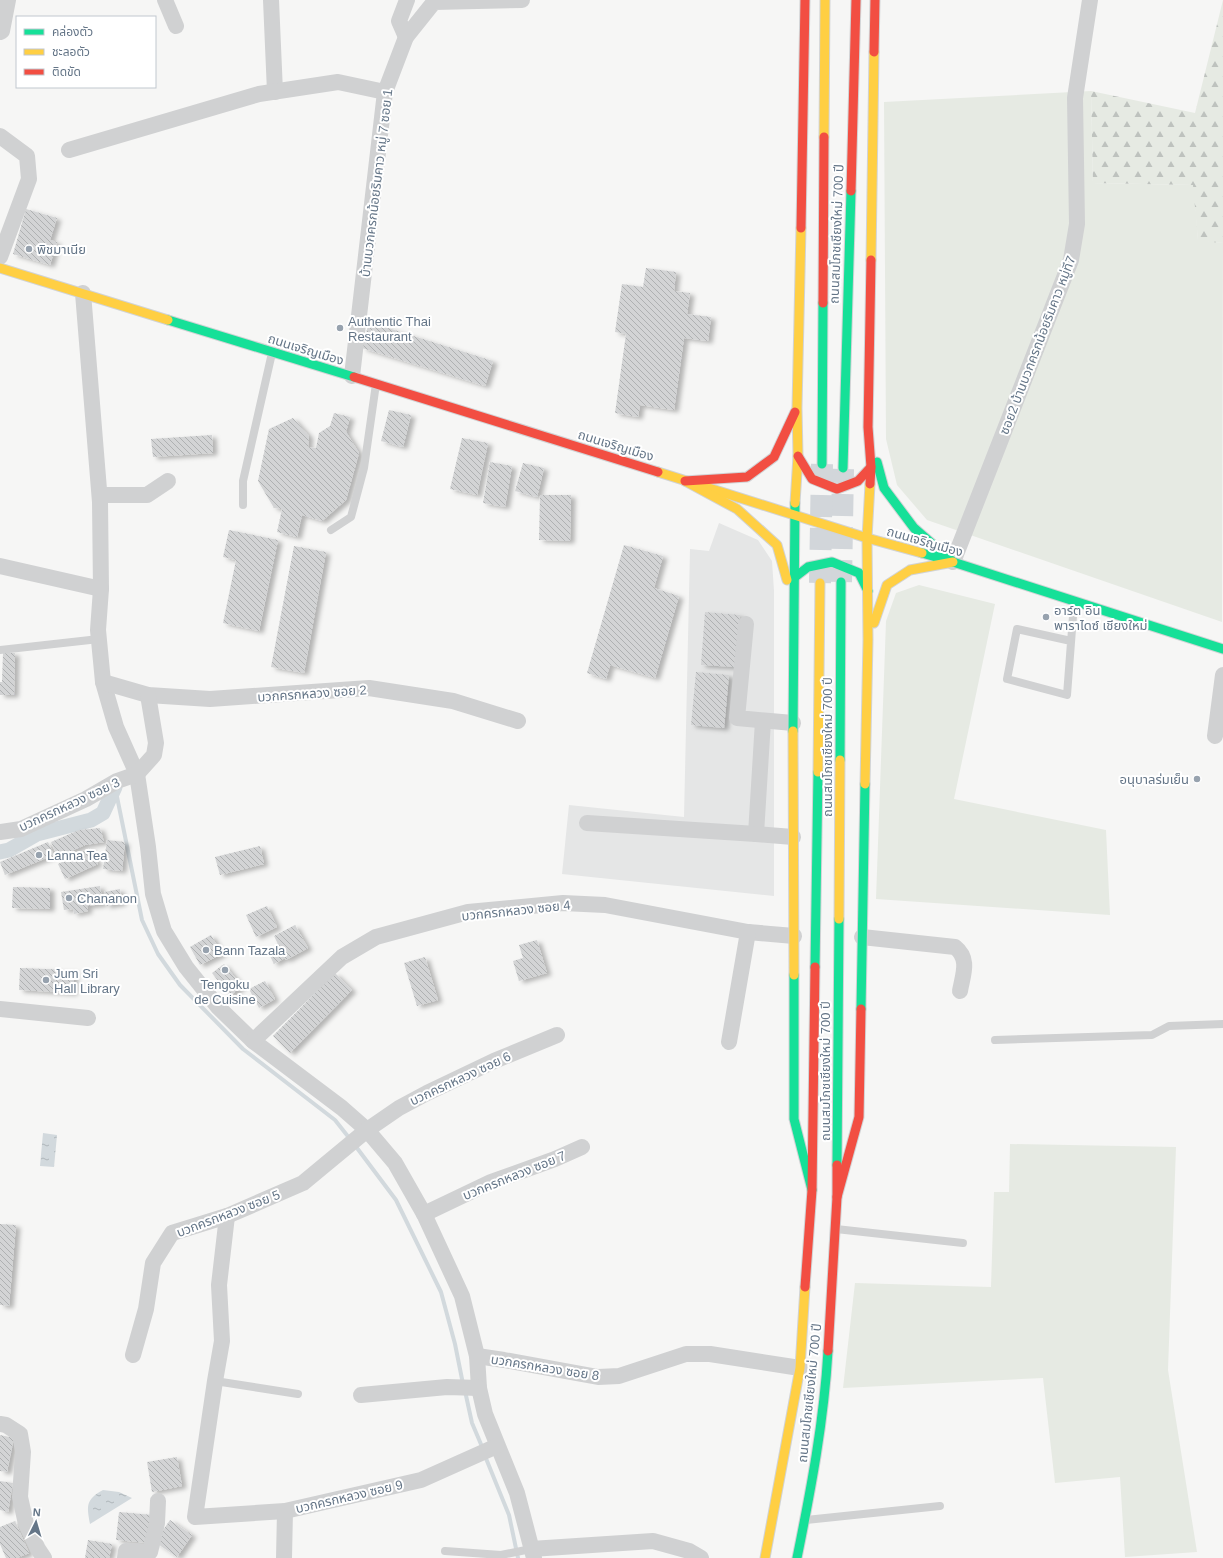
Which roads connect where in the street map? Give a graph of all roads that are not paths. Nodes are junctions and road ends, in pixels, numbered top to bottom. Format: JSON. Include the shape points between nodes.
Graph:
{"nodes":[{"id":1,"x":8,"y":0,"type":"edge"},
{"id":2,"x":165,"y":0,"type":"edge"},
{"id":3,"x":271,"y":0,"type":"edge"},
{"id":4,"x":407,"y":0,"type":"edge"},
{"id":5,"x":512,"y":0,"type":"edge"},
{"id":6,"x":806,"y":0,"type":"edge"},
{"id":7,"x":825,"y":0,"type":"edge"},
{"id":8,"x":856,"y":0,"type":"edge"},
{"id":9,"x":875,"y":0,"type":"edge"},
{"id":10,"x":1090,"y":0,"type":"edge"},
{"id":11,"x":176,"y":26,"type":"dead end"},
{"id":12,"x":0,"y":32,"type":"edge"},
{"id":13,"x":406,"y":37,"type":"junction"},
{"id":14,"x":275,"y":92,"type":"junction"},
{"id":15,"x":385,"y":92,"type":"junction"},
{"id":16,"x":0,"y":136,"type":"edge"},
{"id":17,"x":69,"y":150,"type":"dead end"},
{"id":18,"x":0,"y":257,"type":"edge"},
{"id":19,"x":0,"y":268,"type":"edge"},
{"id":20,"x":83,"y":294,"type":"junction"},
{"id":21,"x":272,"y":352,"type":"junction"},
{"id":22,"x":352,"y":376,"type":"junction"},
{"id":23,"x":376,"y":384,"type":"junction"},
{"id":24,"x":797,"y":408,"type":"junction"},
{"id":25,"x":868,"y":427,"type":"junction"},
{"id":26,"x":798,"y":456,"type":"junction"},
{"id":27,"x":822,"y":464,"type":"tunnel mouth"},
{"id":28,"x":870,"y":467,"type":"junction"},
{"id":29,"x":843,"y":468,"type":"tunnel mouth"},
{"id":30,"x":168,"y":481,"type":"dead end"},
{"id":31,"x":685,"y":481,"type":"junction"},
{"id":32,"x":100,"y":495,"type":"junction"},
{"id":33,"x":243,"y":505,"type":"dead end"},
{"id":34,"x":794,"y":515,"type":"junction"},
{"id":35,"x":332,"y":530,"type":"dead end"},
{"id":36,"x":867,"y":538,"type":"junction"},
{"id":37,"x":953,"y":562,"type":"junction"},
{"id":38,"x":0,"y":566,"type":"edge"},
{"id":39,"x":795,"y":577,"type":"junction"},
{"id":40,"x":842,"y":582,"type":"tunnel mouth"},
{"id":41,"x":820,"y":583,"type":"tunnel mouth"},
{"id":42,"x":101,"y":589,"type":"junction"},
{"id":43,"x":868,"y":591,"type":"junction"},
{"id":44,"x":1074,"y":602,"type":"junction"},
{"id":45,"x":795,"y":608,"type":"junction"},
{"id":46,"x":746,"y":624,"type":"dead end"},
{"id":47,"x":99,"y":639,"type":"junction"},
{"id":48,"x":868,"y":640,"type":"junction"},
{"id":49,"x":1071,"y":641,"type":"junction"},
{"id":50,"x":1223,"y":649,"type":"edge"},
{"id":51,"x":0,"y":650,"type":"edge"},
{"id":52,"x":1223,"y":675,"type":"edge"},
{"id":53,"x":103,"y":682,"type":"junction"},
{"id":54,"x":148,"y":695,"type":"junction"},
{"id":55,"x":518,"y":721,"type":"dead end"},
{"id":56,"x":763,"y":721,"type":"junction"},
{"id":57,"x":793,"y":723,"type":"junction"},
{"id":58,"x":1216,"y":736,"type":"dead end"},
{"id":59,"x":137,"y":774,"type":"junction"},
{"id":60,"x":587,"y":823,"type":"dead end"},
{"id":61,"x":0,"y":832,"type":"edge"},
{"id":62,"x":756,"y":834,"type":"junction"},
{"id":63,"x":793,"y":837,"type":"junction"},
{"id":64,"x":748,"y":932,"type":"junction"},
{"id":65,"x":794,"y":936,"type":"junction"},
{"id":66,"x":862,"y":937,"type":"junction"},
{"id":67,"x":960,"y":991,"type":"dead end"},
{"id":68,"x":0,"y":1009,"type":"edge"},
{"id":69,"x":88,"y":1018,"type":"dead end"},
{"id":70,"x":1223,"y":1024,"type":"edge"},
{"id":71,"x":557,"y":1035,"type":"dead end"},
{"id":72,"x":994,"y":1040,"type":"dead end"},
{"id":73,"x":253,"y":1041,"type":"junction"},
{"id":74,"x":729,"y":1042,"type":"dead end"},
{"id":75,"x":367,"y":1130,"type":"junction"},
{"id":76,"x":582,"y":1147,"type":"dead end"},
{"id":77,"x":812,"y":1190,"type":"junction"},
{"id":78,"x":837,"y":1198,"type":"junction"},
{"id":79,"x":424,"y":1214,"type":"junction"},
{"id":80,"x":227,"y":1216,"type":"junction"},
{"id":81,"x":835,"y":1229,"type":"junction"},
{"id":82,"x":963,"y":1242,"type":"dead end"},
{"id":83,"x":133,"y":1355,"type":"dead end"},
{"id":84,"x":477,"y":1356,"type":"junction"},
{"id":85,"x":800,"y":1368,"type":"junction"},
{"id":86,"x":215,"y":1381,"type":"junction"},
{"id":87,"x":479,"y":1388,"type":"junction"},
{"id":88,"x":298,"y":1394,"type":"dead end"},
{"id":89,"x":361,"y":1396,"type":"dead end"},
{"id":90,"x":0,"y":1424,"type":"edge"},
{"id":91,"x":497,"y":1446,"type":"junction"},
{"id":92,"x":158,"y":1500,"type":"dead end"},
{"id":93,"x":940,"y":1506,"type":"dead end"},
{"id":94,"x":285,"y":1511,"type":"junction"},
{"id":95,"x":806,"y":1520,"type":"junction"},
{"id":96,"x":445,"y":1552,"type":"dead end"},
{"id":97,"x":533,"y":1553,"type":"edge"},
{"id":98,"x":44,"y":1558,"type":"edge"},
{"id":99,"x":125,"y":1558,"type":"edge"},
{"id":100,"x":284,"y":1558,"type":"edge"},
{"id":101,"x":701,"y":1558,"type":"edge"},
{"id":102,"x":765,"y":1558,"type":"edge"},
{"id":103,"x":798,"y":1558,"type":"edge"}],
"edges":[{"from":1,"to":12,"type":"street"},
{"from":2,"to":11,"type":"street"},
{"from":3,"to":14,"type":"street"},
{"from":4,"to":13,"type":"street","via":[[399,21]]},
{"from":5,"to":13,"type":"street","name":"บ้านบวกครกน้อยริมคาว หมู่ 7 ซอย 1","via":[[434,2]]},
{"from":6,"to":24,"type":"main road"},
{"from":7,"to":27,"type":"main road","name":"ถนนสมโภชเชียงใหม่ 700 ปี"},
{"from":8,"to":29,"type":"main road","name":"ถนนสมโภชเชียงใหม่ 700 ปี"},
{"from":9,"to":25,"type":"main road"},
{"from":10,"to":37,"type":"street","name":"ซอย2 บ้านบวกครกน้อยริมคาว หมู่ที7","via":[[1075,98],[1077,224],[1072,260]]},
{"from":13,"to":15,"type":"street","name":"บ้านบวกครกน้อยริมคาว หมู่ 7 ซอย 1"},
{"from":14,"to":15,"type":"street","via":[[338,82]]},
{"from":14,"to":17,"type":"street","via":[[258,94]]},
{"from":15,"to":22,"type":"street","name":"บ้านบวกครกน้อยริมคาว หมู่ 7 ซอย 1"},
{"from":16,"to":18,"type":"street","via":[[27,156],[29,179]]},
{"from":19,"to":20,"type":"main road","name":"ถนนเจริญเมือง"},
{"from":20,"to":21,"type":"main road","name":"ถนนเจริญเมือง"},
{"from":20,"to":32,"type":"street"},
{"from":21,"to":22,"type":"main road","name":"ถนนเจริญเมือง"},
{"from":21,"to":33,"type":"lane","via":[[243,481]]},
{"from":22,"to":23,"type":"main road","name":"ถนนเจริญเมือง"},
{"from":23,"to":31,"type":"main road","name":"ถนนเจริญเมือง"},
{"from":23,"to":35,"type":"lane","via":[[364,468],[350,517]]},
{"from":24,"to":26,"type":"main road"},
{"from":24,"to":31,"type":"main road","via":[[774,456],[747,477]]},
{"from":25,"to":28,"type":"main road"},
{"from":25,"to":37,"type":"main road","via":[[884,488],[914,528]]},
{"from":26,"to":28,"type":"main road","via":[[812,479],[837,490],[858,481]]},
{"from":26,"to":34,"type":"main road"},
{"from":28,"to":36,"type":"main road"},
{"from":30,"to":32,"type":"street","via":[[146,495]]},
{"from":31,"to":34,"type":"main road","name":"ถนนเจริญเมือง"},
{"from":31,"to":45,"type":"main road","via":[[737,509],[777,545]]},
{"from":32,"to":42,"type":"street"},
{"from":34,"to":36,"type":"main road","name":"ถนนเจริญเมือง"},
{"from":34,"to":39,"type":"main road"},
{"from":36,"to":37,"type":"main road","name":"ถนนเจริญเมือง"},
{"from":36,"to":43,"type":"main road"},
{"from":37,"to":44,"type":"main road","name":"ถนนเจริญเมือง"},
{"from":37,"to":48,"type":"main road","via":[[910,570],[887,585]]},
{"from":38,"to":42,"type":"street"},
{"from":39,"to":43,"type":"main road","via":[[808,567],[832,562],[859,573]]},
{"from":39,"to":45,"type":"main road"},
{"from":40,"to":78,"type":"main road","name":"ถนนสมโภชเชียงใหม่ 700 ปี"},
{"from":41,"to":77,"type":"main road","name":"ถนนสมโภชเชียงใหม่ 700 ปี"},
{"from":42,"to":47,"type":"street"},
{"from":43,"to":48,"type":"main road"},
{"from":44,"to":49,"type":"lane"},
{"from":44,"to":50,"type":"main road","name":"ถนนเจริญเมือง"},
{"from":45,"to":57,"type":"main road"},
{"from":46,"to":56,"type":"street","via":[[737,718]]},
{"from":47,"to":51,"type":"lane"},
{"from":47,"to":53,"type":"street"},
{"from":48,"to":66,"type":"main road"},
{"from":49,"to":49,"type":"lane","via":[[1066,695],[1007,679],[1017,629]]},
{"from":52,"to":58,"type":"street"},
{"from":53,"to":54,"type":"street","name":"บวกครกหลวง ซอย 2"},
{"from":53,"to":59,"type":"street","via":[[116,727]]},
{"from":54,"to":55,"type":"street","name":"บวกครกหลวง ซอย 2","via":[[210,699],[369,688],[453,700]]},
{"from":54,"to":59,"type":"street","via":[[156,743],[154,755]]},
{"from":56,"to":57,"type":"street"},
{"from":56,"to":62,"type":"street"},
{"from":57,"to":63,"type":"main road"},
{"from":59,"to":61,"type":"street","name":"บวกครกหลวง ซอย 3","via":[[117,781],[86,799],[21,829]]},
{"from":59,"to":73,"type":"street","via":[[152,894],[164,931],[186,967],[218,1007]]},
{"from":60,"to":62,"type":"street"},
{"from":62,"to":63,"type":"street"},
{"from":63,"to":65,"type":"main road"},
{"from":64,"to":65,"type":"street","name":"บวกครกหลวง ซอย 4"},
{"from":64,"to":73,"type":"street","name":"บวกครกหลวง ซอย 4","via":[[605,905],[563,903],[468,912],[376,937],[342,957]]},
{"from":64,"to":74,"type":"street"},
{"from":65,"to":77,"type":"main road","via":[[794,1119]]},
{"from":66,"to":67,"type":"street","via":[[955,947],[965,960]]},
{"from":66,"to":78,"type":"main road","via":[[859,1117]]},
{"from":68,"to":69,"type":"street"},
{"from":70,"to":72,"type":"lane","via":[[1169,1026],[1152,1035]]},
{"from":71,"to":75,"type":"street","name":"บวกครกหลวง ซอย 6","via":[[426,1092]]},
{"from":73,"to":75,"type":"street"},
{"from":75,"to":79,"type":"street","via":[[395,1162]]},
{"from":75,"to":80,"type":"street","name":"บวกครกหลวง ซอย 5","via":[[303,1183]]},
{"from":76,"to":79,"type":"street","name":"บวกครกหลวง ซอย 7","via":[[491,1182]]},
{"from":77,"to":85,"type":"main road","name":"ถนนสมโภชเชียงใหม่ 700 ปี"},
{"from":78,"to":81,"type":"main road","name":"ถนนสมโภชเชียงใหม่ 700 ปี"},
{"from":79,"to":84,"type":"street","via":[[462,1296]]},
{"from":80,"to":83,"type":"street","name":"บวกครกหลวง ซอย 5","via":[[172,1234],[153,1263],[146,1309]]},
{"from":80,"to":86,"type":"street","via":[[219,1285],[222,1341]]},
{"from":81,"to":82,"type":"lane"},
{"from":81,"to":95,"type":"main road","name":"ถนนสมโภชเชียงใหม่ 700 ปี","via":[[826,1383]]},
{"from":84,"to":85,"type":"street","name":"บวกครกหลวง ซอย 8","via":[[598,1377],[619,1376],[686,1354],[710,1354]]},
{"from":84,"to":87,"type":"street"},
{"from":85,"to":102,"type":"main road","name":"ถนนสมโภชเชียงใหม่ 700 ปี"},
{"from":86,"to":88,"type":"lane"},
{"from":86,"to":94,"type":"street","name":"บวกครกหลวง ซอย 9","via":[[195,1517]]},
{"from":87,"to":89,"type":"street","via":[[447,1387]]},
{"from":87,"to":91,"type":"street"},
{"from":90,"to":98,"type":"street","via":[[6,1424],[20,1434],[24,1452],[20,1497],[26,1524]]},
{"from":91,"to":94,"type":"street","name":"บวกครกหลวง ซอย 9","via":[[421,1480]]},
{"from":91,"to":97,"type":"street","via":[[517,1493]]},
{"from":92,"to":99,"type":"street","via":[[157,1523],[150,1552],[126,1552]]},
{"from":93,"to":95,"type":"lane"},
{"from":94,"to":100,"type":"street"},
{"from":95,"to":103,"type":"main road","name":"ถนนสมโภชเชียงใหม่ 700 ปี"},
{"from":96,"to":97,"type":"lane","via":[[500,1555]]},
{"from":97,"to":101,"type":"street","via":[[653,1541],[689,1551]]}]}
